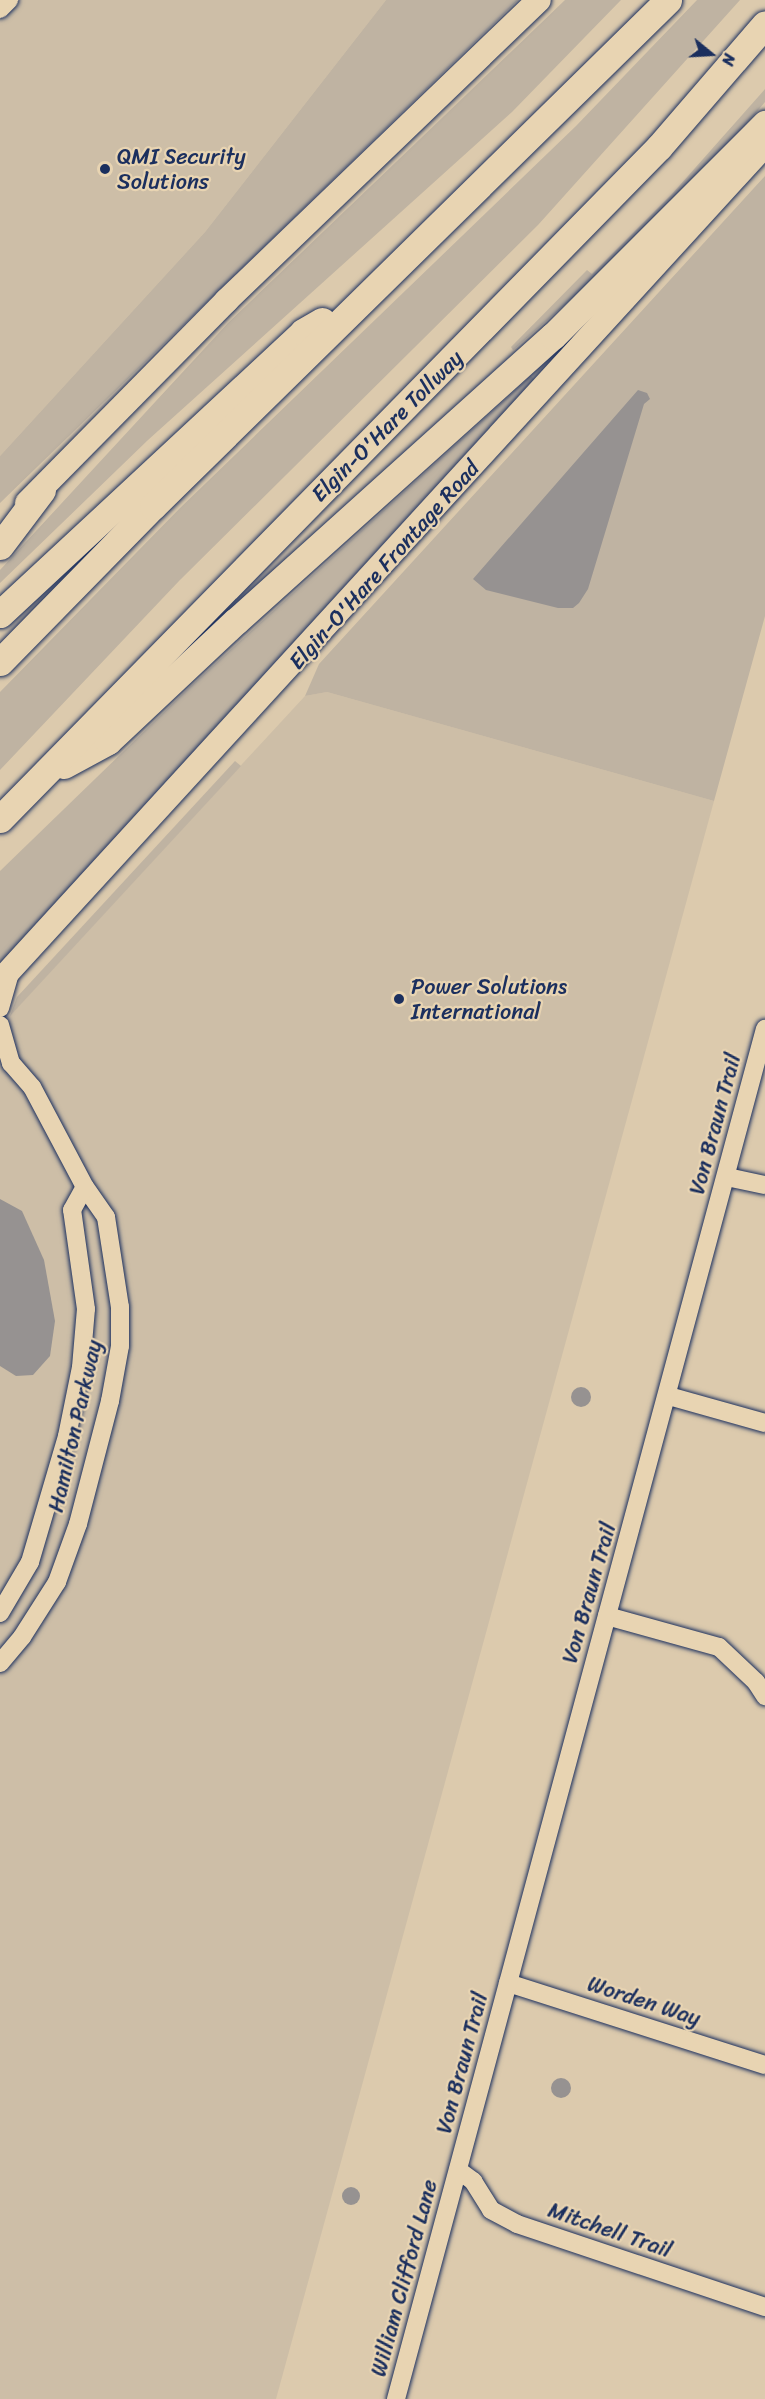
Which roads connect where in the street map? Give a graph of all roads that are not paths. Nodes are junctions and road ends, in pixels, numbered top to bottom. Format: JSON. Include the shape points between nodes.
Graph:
{"nodes":[{"id":1,"x":9,"y":0,"type":"edge"},
{"id":2,"x":539,"y":0,"type":"edge"},
{"id":3,"x":668,"y":0,"type":"edge"},
{"id":4,"x":0,"y":9,"type":"edge"},
{"id":5,"x":765,"y":24,"type":"edge"},
{"id":6,"x":765,"y":124,"type":"edge"},
{"id":7,"x":765,"y":145,"type":"edge"},
{"id":8,"x":365,"y":296,"type":"junction"},
{"id":9,"x":42,"y":490,"type":"junction"},
{"id":10,"x":0,"y":529,"type":"edge"},
{"id":11,"x":0,"y":546,"type":"edge"},
{"id":12,"x":0,"y":614,"type":"edge"},
{"id":13,"x":0,"y":662,"type":"edge"},
{"id":14,"x":40,"y":779,"type":"junction"},
{"id":15,"x":0,"y":819,"type":"edge"},
{"id":16,"x":5,"y":976,"type":"edge"},
{"id":17,"x":0,"y":1008,"type":"edge"},
{"id":18,"x":0,"y":1025,"type":"edge"},
{"id":19,"x":765,"y":1029,"type":"edge"},
{"id":20,"x":726,"y":1177,"type":"junction"},
{"id":21,"x":765,"y":1185,"type":"edge"},
{"id":22,"x":84,"y":1187,"type":"junction"},
{"id":23,"x":669,"y":1396,"type":"junction"},
{"id":24,"x":765,"y":1423,"type":"edge"},
{"id":25,"x":0,"y":1613,"type":"edge"},
{"id":26,"x":607,"y":1616,"type":"junction"},
{"id":27,"x":0,"y":1663,"type":"edge"},
{"id":28,"x":765,"y":1696,"type":"edge"},
{"id":29,"x":508,"y":1983,"type":"junction"},
{"id":30,"x":765,"y":2065,"type":"edge"},
{"id":31,"x":458,"y":2170,"type":"junction"},
{"id":32,"x":765,"y":2307,"type":"edge"},
{"id":33,"x":396,"y":2399,"type":"edge"}],
"edges":[{"from":1,"to":4,"type":"street"},
{"from":2,"to":9,"type":"main road","via":[[226,301]]},
{"from":3,"to":8,"type":"highway"},
{"from":5,"to":14,"type":"highway","name":"Elgin-O'Hare Tollway","via":[[659,147]]},
{"from":6,"to":14,"type":"highway","via":[[553,336],[108,741]]},
{"from":7,"to":16,"type":"main road","name":"Elgin-O'Hare Frontage Road"},
{"from":8,"to":12,"type":"highway","via":[[303,332]]},
{"from":8,"to":13,"type":"highway"},
{"from":9,"to":10,"type":"main road"},
{"from":9,"to":11,"type":"highway"},
{"from":14,"to":15,"type":"highway","name":"Elgin-O'Hare Tollway"},
{"from":16,"to":17,"type":"street"},
{"from":18,"to":22,"type":"street","name":"Hamilton Parkway","via":[[11,1064],[32,1087]]},
{"from":19,"to":20,"type":"street","name":"Von Braun Trail"},
{"from":20,"to":21,"type":"street"},
{"from":20,"to":23,"type":"street","name":"Von Braun Trail"},
{"from":22,"to":25,"type":"street","name":"Hamilton Parkway","via":[[72,1210],[86,1309],[81,1366],[67,1436],[30,1562]]},
{"from":22,"to":27,"type":"street","name":"Hamilton Parkway","via":[[106,1217],[120,1307],[120,1346],[96,1461],[57,1582],[22,1637]]},
{"from":23,"to":24,"type":"street"},
{"from":23,"to":26,"type":"street","name":"Von Braun Trail"},
{"from":26,"to":28,"type":"street","via":[[719,1647],[756,1682]]},
{"from":26,"to":29,"type":"street","name":"Von Braun Trail"},
{"from":29,"to":30,"type":"street","name":"Worden Way"},
{"from":29,"to":31,"type":"street","name":"Von Braun Trail"},
{"from":31,"to":32,"type":"street","name":"Mitchell Trail","via":[[473,2181],[491,2210],[517,2224]]},
{"from":31,"to":33,"type":"street","name":"William Clifford Lane"}]}
